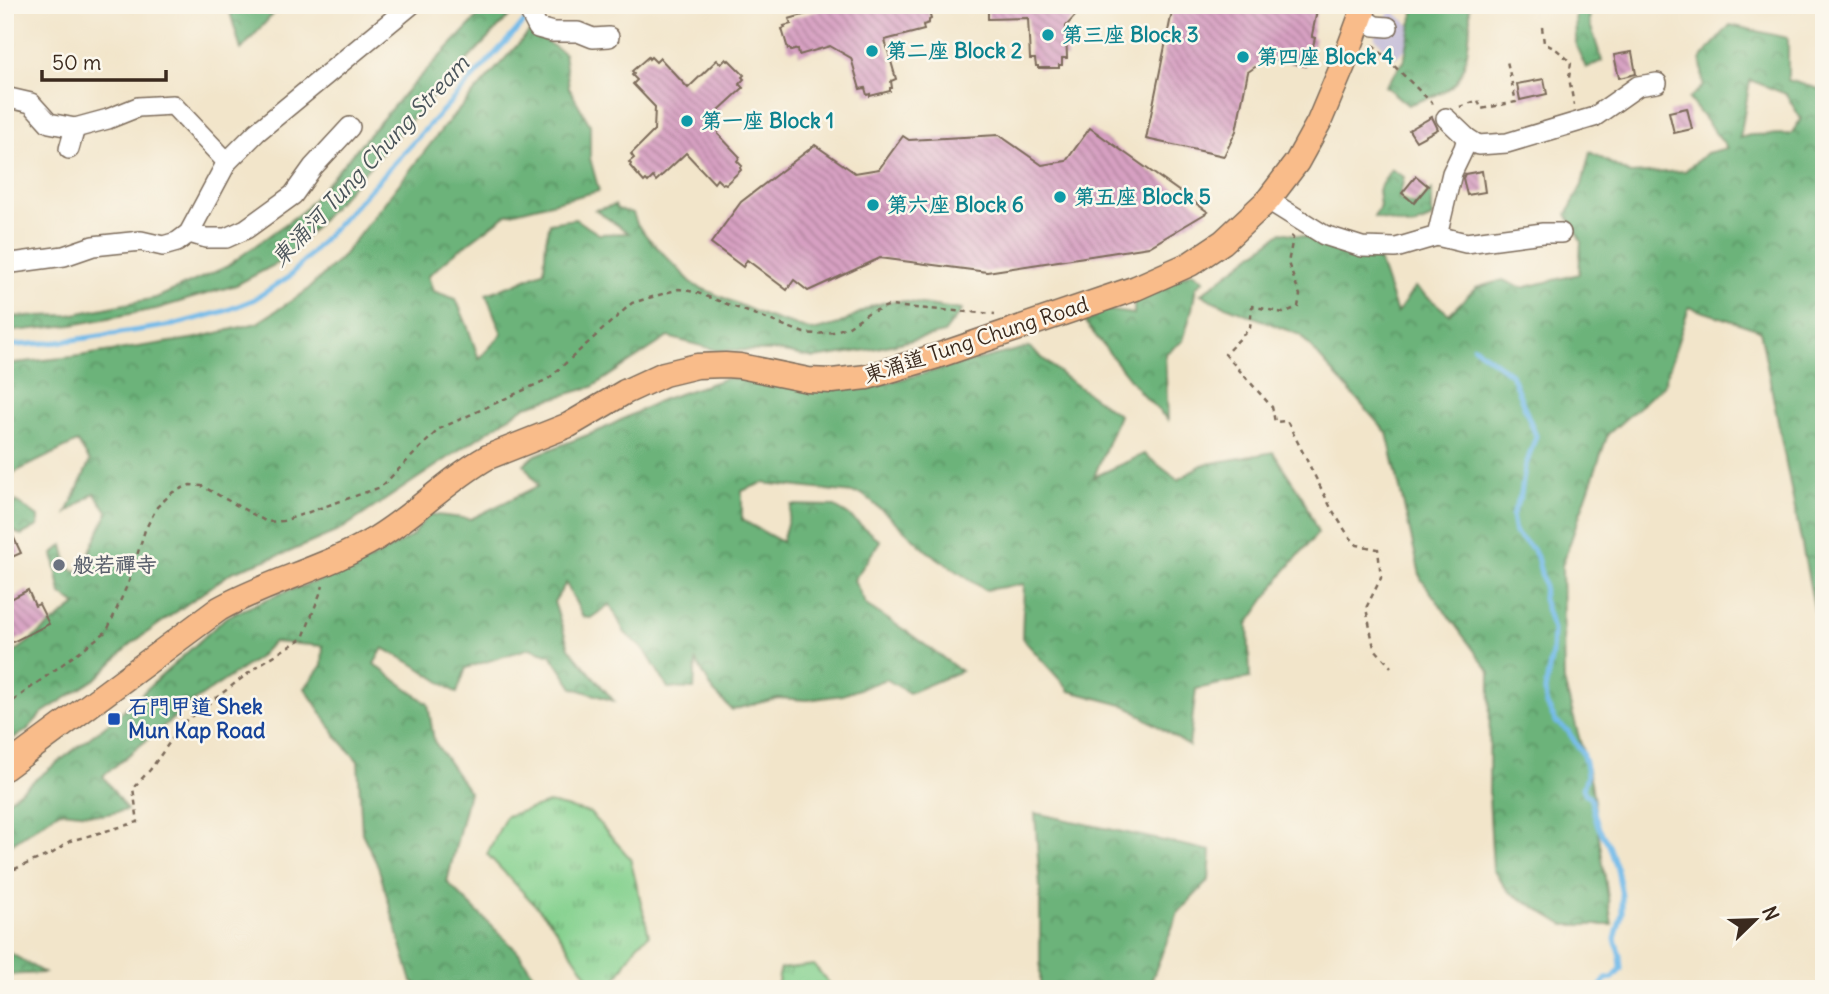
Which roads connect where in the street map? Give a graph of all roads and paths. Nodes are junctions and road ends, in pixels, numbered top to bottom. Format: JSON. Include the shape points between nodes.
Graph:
{"nodes":[{"id":1,"x":411,"y":5,"type":"edge"},
{"id":2,"x":526,"y":5,"type":"edge"},
{"id":3,"x":1363,"y":20,"type":"edge"},
{"id":4,"x":1388,"y":27,"type":"dead end"},
{"id":5,"x":1542,"y":27,"type":"dead end"},
{"id":6,"x":609,"y":37,"type":"dead end"},
{"id":7,"x":1507,"y":61,"type":"dead end"},
{"id":8,"x":1657,"y":83,"type":"dead end"},
{"id":9,"x":5,"y":97,"type":"edge"},
{"id":10,"x":1446,"y":118,"type":"junction"},
{"id":11,"x":1578,"y":122,"type":"junction"},
{"id":12,"x":350,"y":127,"type":"dead end"},
{"id":13,"x":75,"y":128,"type":"junction"},
{"id":14,"x":1467,"y":138,"type":"junction"},
{"id":15,"x":69,"y":149,"type":"dead end"},
{"id":16,"x":227,"y":162,"type":"junction"},
{"id":17,"x":1268,"y":200,"type":"junction"},
{"id":18,"x":1287,"y":229,"type":"dead end"},
{"id":19,"x":189,"y":233,"type":"junction"},
{"id":20,"x":1560,"y":233,"type":"dead end"},
{"id":21,"x":1437,"y":236,"type":"junction"},
{"id":22,"x":5,"y":264,"type":"edge"},
{"id":23,"x":332,"y":560,"type":"junction"},
{"id":24,"x":1391,"y":667,"type":"dead end"},
{"id":25,"x":5,"y":768,"type":"edge"},
{"id":26,"x":5,"y":873,"type":"edge"}],
"edges":[{"from":1,"to":16,"type":"street"},
{"from":2,"to":6,"type":"street","via":[[538,28]]},
{"from":3,"to":4,"type":"street"},
{"from":3,"to":10,"type":"path"},
{"from":3,"to":17,"type":"main road","name":"東涌道 Tung Chung Road","via":[[1320,122]]},
{"from":5,"to":11,"type":"path","via":[[1544,43],[1571,62],[1569,78]]},
{"from":7,"to":10,"type":"path","via":[[1516,102],[1481,108],[1478,100],[1449,112]]},
{"from":8,"to":11,"type":"street","via":[[1638,86],[1594,117]]},
{"from":9,"to":13,"type":"street","via":[[31,103],[49,123]]},
{"from":10,"to":14,"type":"street"},
{"from":11,"to":14,"type":"street","via":[[1507,143],[1478,145]]},
{"from":12,"to":19,"type":"street","via":[[293,195],[246,229],[226,237]]},
{"from":13,"to":15,"type":"street"},
{"from":13,"to":16,"type":"street","via":[[138,107],[173,105]]},
{"from":14,"to":21,"type":"street","via":[[1452,173]]},
{"from":16,"to":19,"type":"street"},
{"from":17,"to":21,"type":"street","via":[[1324,235],[1362,247],[1396,248]]},
{"from":17,"to":23,"type":"main road","name":"東涌道 Tung Chung Road","via":[[1223,242],[1157,280],[878,374],[832,381],[710,365],[664,373],[569,425],[476,464],[388,531]]},
{"from":18,"to":24,"type":"path","via":[[1293,238],[1288,263],[1300,295],[1298,307],[1283,313],[1252,306],[1250,328],[1225,354],[1272,407],[1275,422],[1287,421],[1348,535],[1357,545],[1378,549],[1381,578],[1366,608],[1374,648]]},
{"from":19,"to":22,"type":"street","via":[[163,246],[141,241],[93,246],[64,256]]},
{"from":20,"to":21,"type":"street","via":[[1466,243]]},
{"from":23,"to":25,"type":"main road","name":"東涌道 Tung Chung Road","via":[[219,610]]},
{"from":23,"to":26,"type":"path","via":[[303,638],[184,722],[133,788],[138,822],[70,841]]}]}
